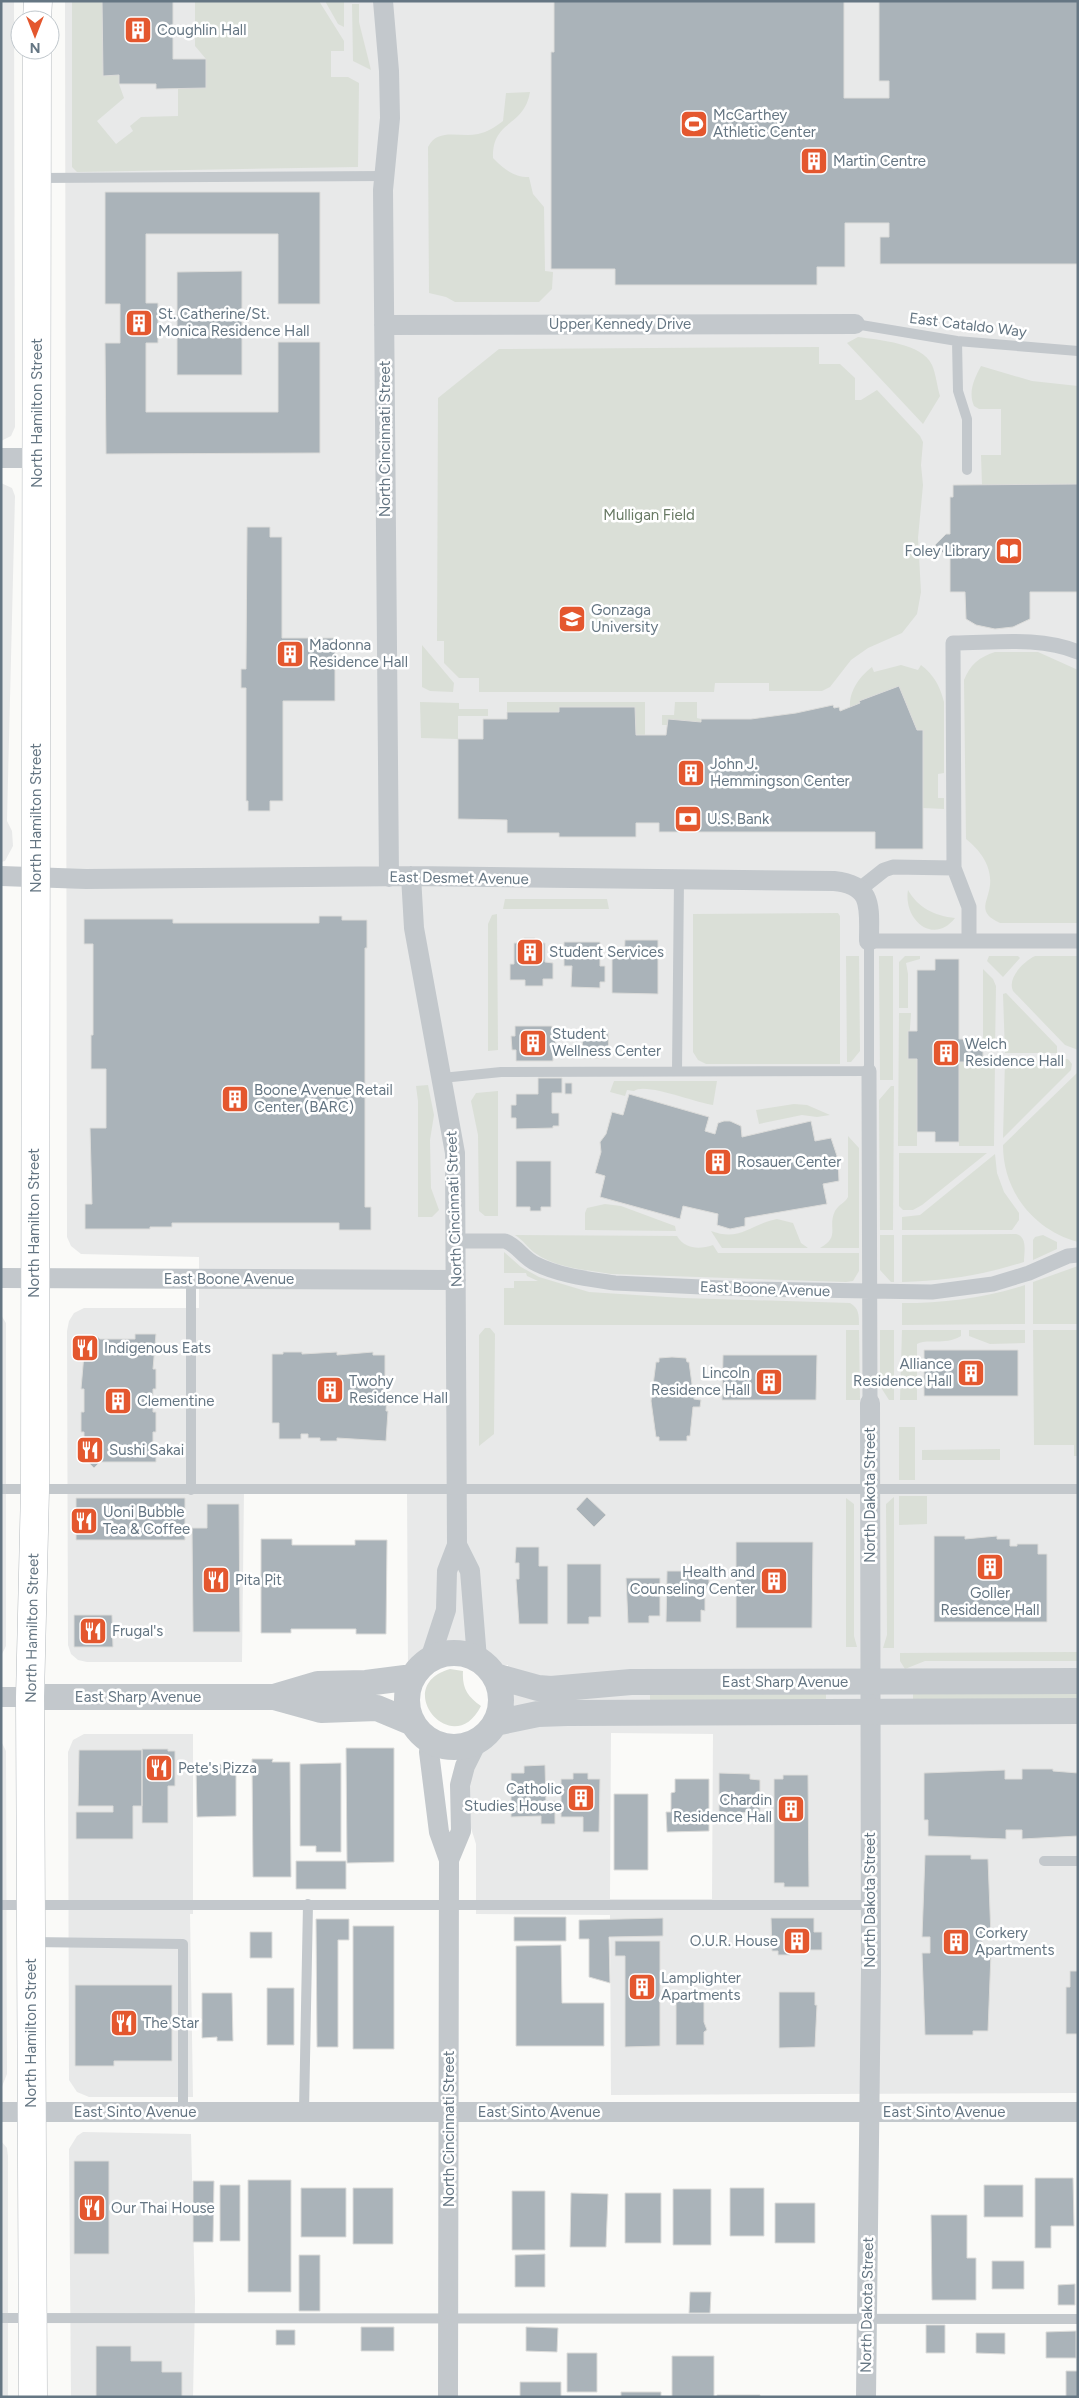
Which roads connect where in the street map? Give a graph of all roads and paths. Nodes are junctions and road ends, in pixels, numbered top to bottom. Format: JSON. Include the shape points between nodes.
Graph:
{"nodes":[{"id":1,"x":384,"y":1,"type":"edge"},
{"id":2,"x":38,"y":60,"type":"edge"},
{"id":3,"x":385,"y":176,"type":"junction"},
{"id":4,"x":37,"y":178,"type":"junction"},
{"id":5,"x":856,"y":324,"type":"joint"},
{"id":6,"x":384,"y":325,"type":"junction"},
{"id":7,"x":957,"y":341,"type":"junction"},
{"id":8,"x":1078,"y":351,"type":"edge"},
{"id":9,"x":1,"y":458,"type":"edge"},
{"id":10,"x":37,"y":458,"type":"junction"},
{"id":11,"x":967,"y":470,"type":"dead end"},
{"id":12,"x":1078,"y":652,"type":"edge"},
{"id":13,"x":954,"y":868,"type":"junction"},
{"id":14,"x":1,"y":876,"type":"edge"},
{"id":15,"x":411,"y":876,"type":"junction"},
{"id":16,"x":36,"y":877,"type":"junction"},
{"id":17,"x":389,"y":877,"type":"junction"},
{"id":18,"x":679,"y":880,"type":"junction"},
{"id":19,"x":860,"y":889,"type":"junction"},
{"id":20,"x":869,"y":941,"type":"junction"},
{"id":21,"x":969,"y":941,"type":"junction"},
{"id":22,"x":1078,"y":941,"type":"edge"},
{"id":23,"x":677,"y":1071,"type":"junction"},
{"id":24,"x":869,"y":1071,"type":"junction"},
{"id":25,"x":442,"y":1078,"type":"junction"},
{"id":26,"x":457,"y":1241,"type":"junction"},
{"id":27,"x":1078,"y":1255,"type":"edge"},
{"id":28,"x":1,"y":1278,"type":"edge"},
{"id":29,"x":33,"y":1278,"type":"junction"},
{"id":30,"x":192,"y":1279,"type":"junction"},
{"id":31,"x":456,"y":1280,"type":"junction"},
{"id":32,"x":868,"y":1292,"type":"junction"},
{"id":33,"x":870,"y":1403,"type":"joint"},
{"id":34,"x":869,"y":1488,"type":"junction"},
{"id":35,"x":1,"y":1489,"type":"edge"},
{"id":36,"x":1078,"y":1489,"type":"edge"},
{"id":37,"x":35,"y":1490,"type":"junction"},
{"id":38,"x":192,"y":1490,"type":"junction"},
{"id":39,"x":456,"y":1490,"type":"junction"},
{"id":40,"x":457,"y":1545,"type":"junction"},
{"id":41,"x":422,"y":1668,"type":"junction"},
{"id":42,"x":486,"y":1668,"type":"junction"},
{"id":43,"x":1078,"y":1681,"type":"edge"},
{"id":44,"x":870,"y":1682,"type":"junction"},
{"id":45,"x":1,"y":1697,"type":"edge"},
{"id":46,"x":30,"y":1697,"type":"junction"},
{"id":47,"x":274,"y":1697,"type":"junction"},
{"id":48,"x":1078,"y":1711,"type":"edge"},
{"id":49,"x":870,"y":1712,"type":"junction"},
{"id":50,"x":486,"y":1731,"type":"junction"},
{"id":51,"x":422,"y":1732,"type":"junction"},
{"id":52,"x":449,"y":1860,"type":"junction"},
{"id":53,"x":1044,"y":1861,"type":"dead end"},
{"id":54,"x":1078,"y":1861,"type":"edge"},
{"id":55,"x":308,"y":1904,"type":"junction"},
{"id":56,"x":449,"y":1904,"type":"junction"},
{"id":57,"x":1,"y":1905,"type":"edge"},
{"id":58,"x":31,"y":1905,"type":"junction"},
{"id":59,"x":871,"y":1905,"type":"junction"},
{"id":60,"x":31,"y":1942,"type":"junction"},
{"id":61,"x":1,"y":2112,"type":"edge"},
{"id":62,"x":32,"y":2112,"type":"junction"},
{"id":63,"x":183,"y":2112,"type":"junction"},
{"id":64,"x":304,"y":2112,"type":"junction"},
{"id":65,"x":869,"y":2112,"type":"junction"},
{"id":66,"x":1078,"y":2112,"type":"edge"},
{"id":67,"x":449,"y":2113,"type":"junction"},
{"id":68,"x":32,"y":2317,"type":"junction"},
{"id":69,"x":1,"y":2318,"type":"edge"},
{"id":70,"x":1078,"y":2318,"type":"edge"},
{"id":71,"x":449,"y":2319,"type":"junction"},
{"id":72,"x":866,"y":2320,"type":"junction"},
{"id":73,"x":33,"y":2397,"type":"edge"},
{"id":74,"x":448,"y":2397,"type":"edge"},
{"id":75,"x":866,"y":2397,"type":"edge"}],
"edges":[{"from":1,"to":3,"type":"street","name":"North Cincinnati Street","via":[[390,118]]},
{"from":2,"to":4,"type":"main road","name":"North Hamilton Street"},
{"from":3,"to":4,"type":"lane"},
{"from":3,"to":6,"type":"street","name":"North Cincinnati Street"},
{"from":4,"to":10,"type":"main road","name":"North Hamilton Street"},
{"from":5,"to":6,"type":"street","name":"Upper Kennedy Drive"},
{"from":5,"to":7,"type":"lane","name":"East Cataldo Way"},
{"from":6,"to":17,"type":"street","name":"North Cincinnati Street"},
{"from":7,"to":8,"type":"lane","name":"East Cataldo Way"},
{"from":7,"to":11,"type":"lane","via":[[958,391],[967,419]]},
{"from":9,"to":10,"type":"street"},
{"from":10,"to":16,"type":"main road","name":"North Hamilton Street"},
{"from":12,"to":13,"type":"street","via":[[1060,644],[1043,642],[953,643]]},
{"from":13,"to":19,"type":"street","via":[[893,867]]},
{"from":13,"to":21,"type":"street","via":[[969,907]]},
{"from":14,"to":16,"type":"street","name":"East Desmet Avenue"},
{"from":15,"to":17,"type":"street","name":"East Desmet Avenue"},
{"from":15,"to":18,"type":"street","name":"East Desmet Avenue"},
{"from":15,"to":25,"type":"street","name":"North Cincinnati Street","via":[[414,928]]},
{"from":16,"to":17,"type":"street","name":"East Desmet Avenue"},
{"from":16,"to":29,"type":"main road","name":"North Hamilton Street"},
{"from":18,"to":19,"type":"street","name":"East Desmet Avenue","via":[[834,881],[847,882]]},
{"from":18,"to":23,"type":"lane"},
{"from":19,"to":20,"type":"street","via":[[869,912]]},
{"from":20,"to":21,"type":"street"},
{"from":20,"to":24,"type":"lane"},
{"from":21,"to":22,"type":"street"},
{"from":23,"to":24,"type":"lane"},
{"from":23,"to":25,"type":"lane","via":[[501,1072]]},
{"from":24,"to":32,"type":"street"},
{"from":25,"to":26,"type":"street","name":"North Cincinnati Street","via":[[455,1152]]},
{"from":26,"to":31,"type":"street","name":"North Cincinnati Street"},
{"from":26,"to":32,"type":"street","name":"East Boone Avenue","via":[[505,1241],[534,1264],[574,1277],[615,1283]]},
{"from":27,"to":32,"type":"street","name":"East Boone Avenue","via":[[992,1284],[932,1292]]},
{"from":28,"to":29,"type":"street","name":"East Boone Avenue"},
{"from":29,"to":30,"type":"street","name":"East Boone Avenue"},
{"from":29,"to":37,"type":"main road","name":"North Hamilton Street"},
{"from":30,"to":31,"type":"street","name":"East Boone Avenue"},
{"from":30,"to":38,"type":"lane"},
{"from":31,"to":39,"type":"street","name":"North Cincinnati Street"},
{"from":32,"to":33,"type":"street"},
{"from":33,"to":34,"type":"street","name":"North Dakota Street"},
{"from":34,"to":36,"type":"lane"},
{"from":34,"to":39,"type":"lane"},
{"from":34,"to":44,"type":"street","name":"North Dakota Street"},
{"from":35,"to":37,"type":"lane"},
{"from":37,"to":38,"type":"lane"},
{"from":37,"to":46,"type":"main road","name":"North Hamilton Street"},
{"from":38,"to":39,"type":"lane"},
{"from":39,"to":40,"type":"street","name":"North Cincinnati Street"},
{"from":40,"to":41,"type":"street","name":"North Cincinnati Street","via":[[447,1571],[446,1610]]},
{"from":40,"to":42,"type":"street","name":"North Cincinnati Street","via":[[470,1571]]},
{"from":41,"to":42,"type":"street","via":[[454,1653]]},
{"from":41,"to":47,"type":"street","name":"East Sharp Avenue","via":[[366,1683],[318,1684]]},
{"from":41,"to":51,"type":"street","via":[[407,1700]]},
{"from":42,"to":44,"type":"street","name":"East Sharp Avenue","via":[[538,1688],[550,1689],[631,1682]]},
{"from":42,"to":50,"type":"street","via":[[501,1700]]},
{"from":43,"to":44,"type":"street","name":"East Sharp Avenue"},
{"from":44,"to":49,"type":"street","name":"North Dakota Street"},
{"from":45,"to":46,"type":"street","name":"East Sharp Avenue"},
{"from":46,"to":47,"type":"street","name":"East Sharp Avenue"},
{"from":46,"to":58,"type":"main road","name":"North Hamilton Street"},
{"from":47,"to":51,"type":"street","name":"East Sharp Avenue","via":[[321,1710],[377,1708]]},
{"from":48,"to":49,"type":"street","name":"East Sharp Avenue"},
{"from":49,"to":50,"type":"street","name":"East Sharp Avenue","via":[[538,1714]]},
{"from":49,"to":59,"type":"street","name":"North Dakota Street"},
{"from":50,"to":51,"type":"street","via":[[454,1746]]},
{"from":50,"to":52,"type":"street","name":"North Cincinnati Street","via":[[465,1766],[460,1785],[461,1831]]},
{"from":51,"to":52,"type":"street","name":"North Cincinnati Street","via":[[429,1752],[439,1832]]},
{"from":52,"to":56,"type":"street","name":"North Cincinnati Street"},
{"from":53,"to":54,"type":"lane"},
{"from":55,"to":56,"type":"lane"},
{"from":55,"to":58,"type":"lane"},
{"from":55,"to":64,"type":"lane"},
{"from":56,"to":59,"type":"lane"},
{"from":56,"to":67,"type":"street","name":"North Cincinnati Street"},
{"from":57,"to":58,"type":"lane"},
{"from":58,"to":60,"type":"main road","name":"North Hamilton Street"},
{"from":59,"to":65,"type":"street","name":"North Dakota Street"},
{"from":60,"to":62,"type":"main road","name":"North Hamilton Street"},
{"from":60,"to":63,"type":"lane","via":[[183,1944]]},
{"from":61,"to":62,"type":"street","name":"East Sinto Avenue"},
{"from":62,"to":63,"type":"street","name":"East Sinto Avenue"},
{"from":62,"to":68,"type":"main road","name":"North Hamilton Street"},
{"from":63,"to":64,"type":"street","name":"East Sinto Avenue"},
{"from":64,"to":67,"type":"street","name":"East Sinto Avenue"},
{"from":65,"to":66,"type":"street","name":"East Sinto Avenue"},
{"from":65,"to":67,"type":"street","name":"East Sinto Avenue"},
{"from":65,"to":72,"type":"street","name":"North Dakota Street"},
{"from":67,"to":71,"type":"street","name":"North Cincinnati Street"},
{"from":68,"to":69,"type":"lane"},
{"from":68,"to":71,"type":"lane"},
{"from":68,"to":73,"type":"main road","name":"North Hamilton Street"},
{"from":70,"to":72,"type":"lane"},
{"from":71,"to":72,"type":"lane"},
{"from":71,"to":74,"type":"street","name":"North Cincinnati Street"},
{"from":72,"to":75,"type":"street","name":"North Dakota Street"}]}
